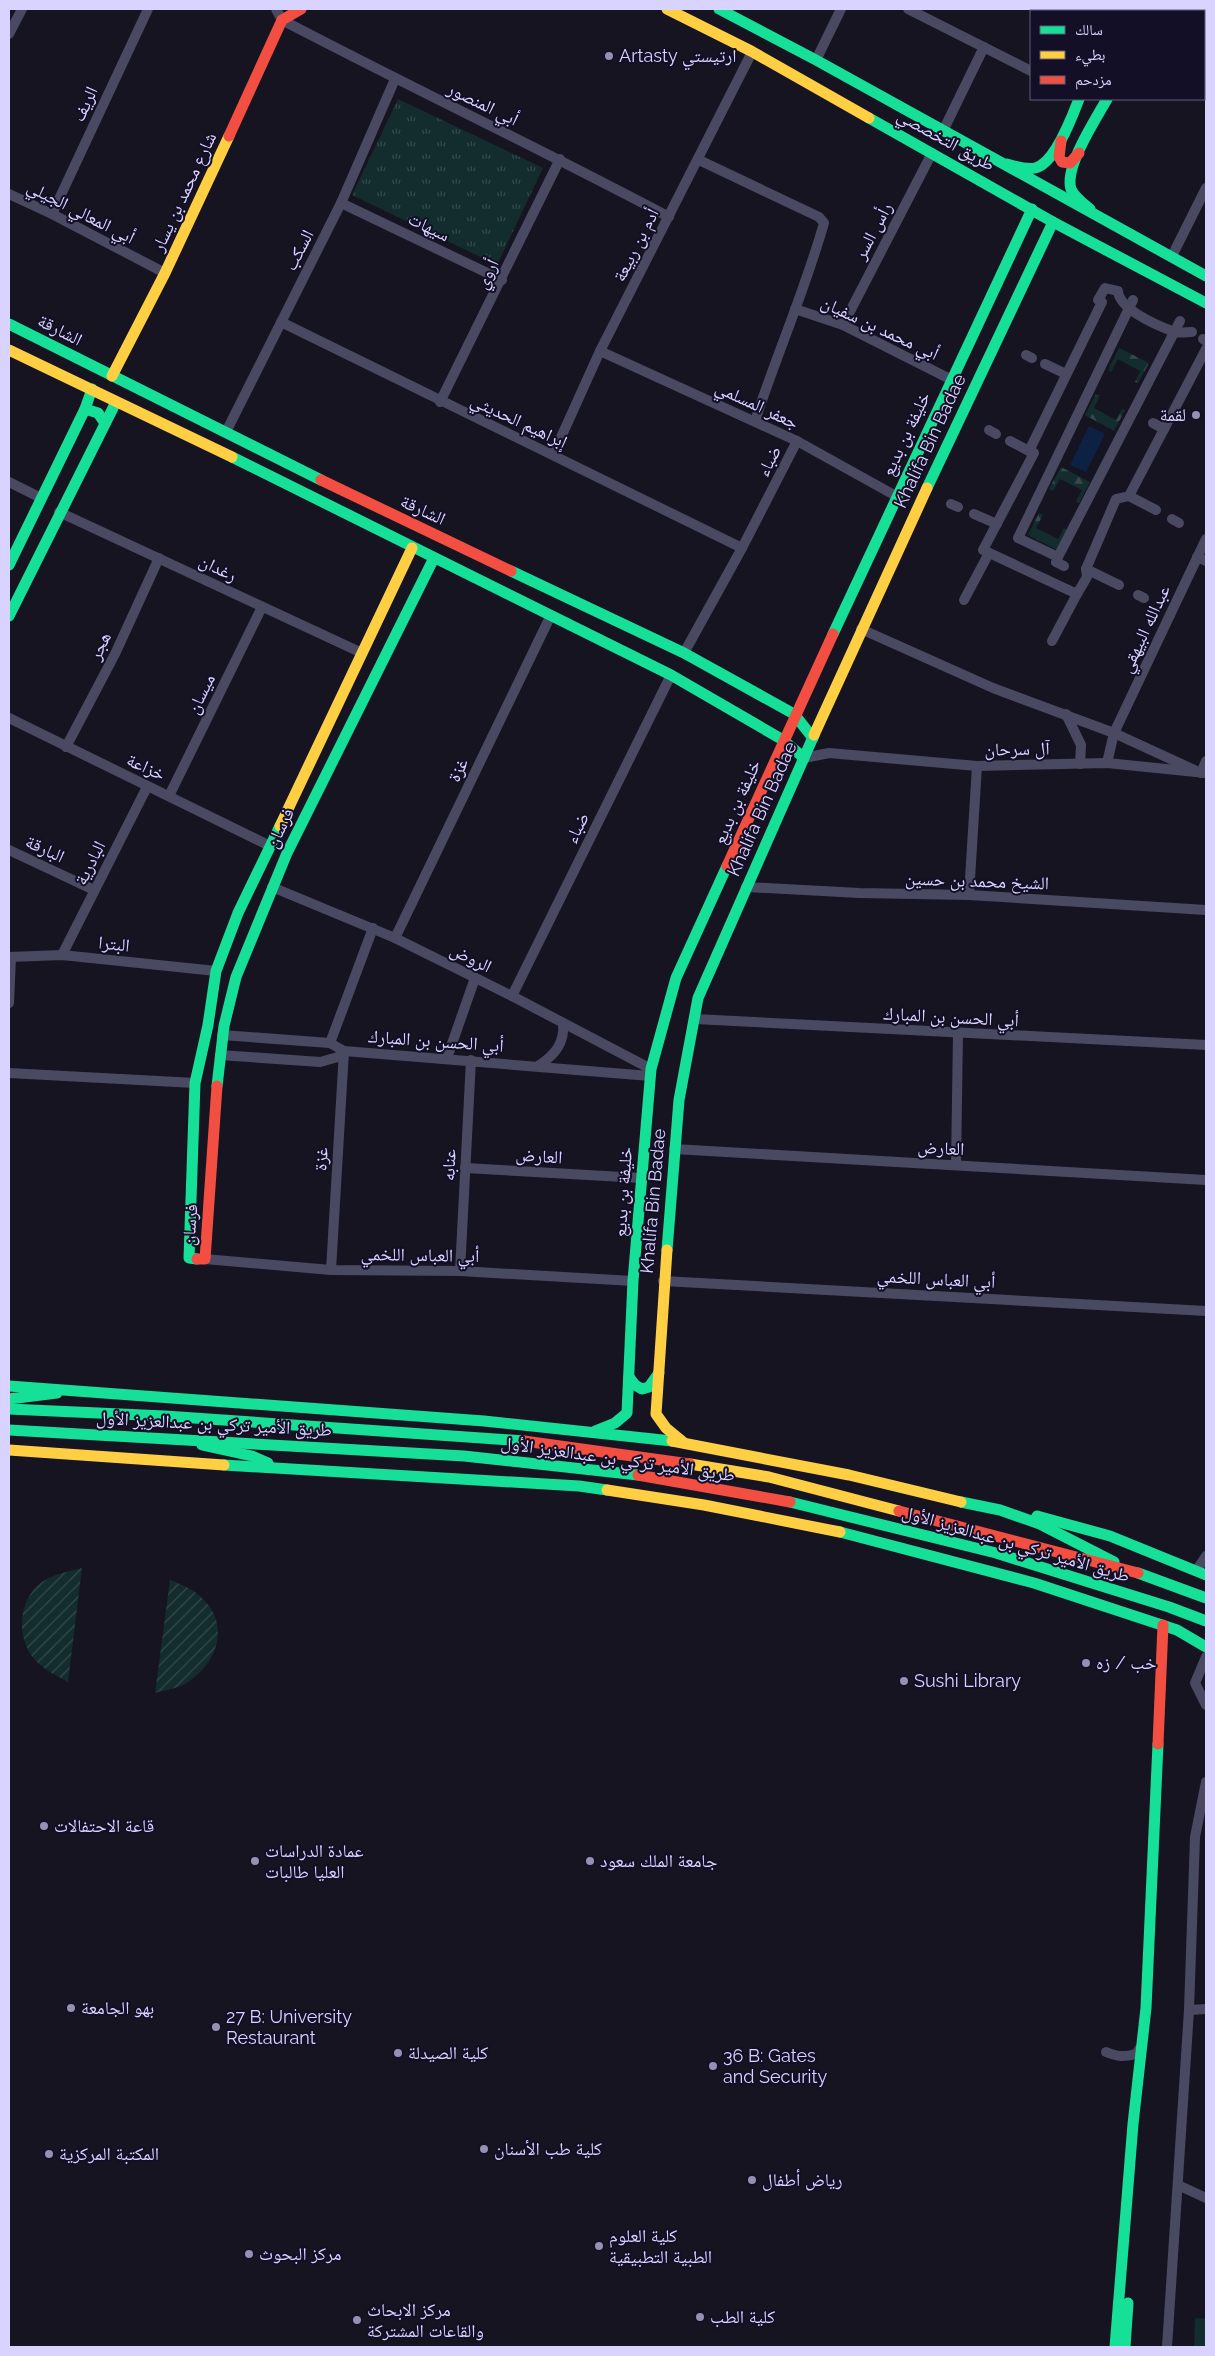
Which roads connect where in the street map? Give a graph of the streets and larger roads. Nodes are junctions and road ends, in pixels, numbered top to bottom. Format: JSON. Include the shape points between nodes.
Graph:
{"nodes":[{"id":1,"x":148,"y":9,"type":"edge"},
{"id":2,"x":276,"y":9,"type":"edge"},
{"id":3,"x":301,"y":9,"type":"edge"},
{"id":4,"x":668,"y":9,"type":"edge"},
{"id":5,"x":719,"y":9,"type":"edge"},
{"id":6,"x":841,"y":9,"type":"edge"},
{"id":7,"x":908,"y":9,"type":"edge"},
{"id":8,"x":19,"y":10,"type":"edge"},
{"id":9,"x":283,"y":14,"type":"edge"},
{"id":10,"x":9,"y":34,"type":"edge"},
{"id":11,"x":984,"y":47,"type":"junction"},
{"id":12,"x":751,"y":51,"type":"junction"},
{"id":13,"x":816,"y":60,"type":"junction"},
{"id":14,"x":1030,"y":70,"type":"edge"},
{"id":15,"x":395,"y":79,"type":"junction"},
{"id":16,"x":1079,"y":100,"type":"edge"},
{"id":17,"x":1106,"y":100,"type":"edge"},
{"id":18,"x":943,"y":131,"type":"junction"},
{"id":19,"x":1065,"y":131,"type":"junction"},
{"id":20,"x":1086,"y":140,"type":"junction"},
{"id":21,"x":932,"y":153,"type":"junction"},
{"id":22,"x":560,"y":159,"type":"junction"},
{"id":23,"x":699,"y":160,"type":"junction"},
{"id":24,"x":1006,"y":164,"type":"junction"},
{"id":25,"x":1206,"y":188,"type":"edge"},
{"id":26,"x":9,"y":194,"type":"edge"},
{"id":27,"x":341,"y":203,"type":"junction"},
{"id":28,"x":1032,"y":209,"type":"junction"},
{"id":29,"x":52,"y":214,"type":"junction"},
{"id":30,"x":669,"y":217,"type":"junction"},
{"id":31,"x":1102,"y":219,"type":"junction"},
{"id":32,"x":1053,"y":222,"type":"junction"},
{"id":33,"x":1010,"y":255,"type":"junction"},
{"id":34,"x":1172,"y":256,"type":"junction"},
{"id":35,"x":1034,"y":263,"type":"junction"},
{"id":36,"x":1185,"y":264,"type":"junction"},
{"id":37,"x":165,"y":273,"type":"junction"},
{"id":38,"x":1206,"y":276,"type":"edge"},
{"id":39,"x":502,"y":280,"type":"junction"},
{"id":40,"x":1172,"y":285,"type":"junction"},
{"id":41,"x":1206,"y":303,"type":"edge"},
{"id":42,"x":1131,"y":304,"type":"junction"},
{"id":43,"x":795,"y":309,"type":"junction"},
{"id":44,"x":1180,"y":321,"type":"dead end"},
{"id":45,"x":281,"y":322,"type":"junction"},
{"id":46,"x":842,"y":325,"type":"junction"},
{"id":47,"x":14,"y":327,"type":"edge"},
{"id":48,"x":1174,"y":332,"type":"junction"},
{"id":49,"x":1192,"y":332,"type":"dead end"},
{"id":50,"x":1205,"y":343,"type":"edge"},
{"id":51,"x":9,"y":350,"type":"edge"},
{"id":52,"x":600,"y":351,"type":"junction"},
{"id":53,"x":1045,"y":364,"type":"dead end"},
{"id":54,"x":112,"y":376,"type":"junction"},
{"id":55,"x":1066,"y":378,"type":"junction"},
{"id":56,"x":950,"y":379,"type":"junction"},
{"id":57,"x":92,"y":388,"type":"junction"},
{"id":58,"x":116,"y":402,"type":"junction"},
{"id":59,"x":440,"y":402,"type":"junction"},
{"id":60,"x":85,"y":409,"type":"junction"},
{"id":61,"x":754,"y":421,"type":"junction"},
{"id":62,"x":105,"y":423,"type":"junction"},
{"id":63,"x":1153,"y":423,"type":"dead end"},
{"id":64,"x":1164,"y":428,"type":"junction"},
{"id":65,"x":226,"y":432,"type":"junction"},
{"id":66,"x":797,"y":441,"type":"junction"},
{"id":67,"x":1010,"y":441,"type":"dead end"},
{"id":68,"x":1029,"y":451,"type":"junction"},
{"id":69,"x":553,"y":455,"type":"junction"},
{"id":70,"x":9,"y":482,"type":"edge"},
{"id":71,"x":338,"y":489,"type":"junction"},
{"id":72,"x":896,"y":496,"type":"junction"},
{"id":73,"x":1129,"y":496,"type":"junction"},
{"id":74,"x":41,"y":498,"type":"junction"},
{"id":75,"x":330,"y":505,"type":"junction"},
{"id":76,"x":1156,"y":510,"type":"dead end"},
{"id":77,"x":59,"y":512,"type":"junction"},
{"id":78,"x":974,"y":514,"type":"dead end"},
{"id":79,"x":995,"y":529,"type":"junction"},
{"id":80,"x":1206,"y":539,"type":"edge"},
{"id":81,"x":412,"y":548,"type":"junction"},
{"id":82,"x":742,"y":548,"type":"junction"},
{"id":83,"x":989,"y":553,"type":"junction"},
{"id":84,"x":159,"y":558,"type":"junction"},
{"id":85,"x":434,"y":558,"type":"junction"},
{"id":86,"x":1202,"y":559,"type":"edge"},
{"id":87,"x":9,"y":565,"type":"edge"},
{"id":88,"x":1084,"y":573,"type":"junction"},
{"id":89,"x":1119,"y":585,"type":"dead end"},
{"id":90,"x":1077,"y":594,"type":"junction"},
{"id":91,"x":964,"y":600,"type":"dead end"},
{"id":92,"x":262,"y":607,"type":"junction"},
{"id":93,"x":9,"y":616,"type":"edge"},
{"id":94,"x":550,"y":617,"type":"junction"},
{"id":95,"x":861,"y":629,"type":"junction"},
{"id":96,"x":1052,"y":641,"type":"dead end"},
{"id":97,"x":362,"y":653,"type":"junction"},
{"id":98,"x":684,"y":653,"type":"junction"},
{"id":99,"x":671,"y":675,"type":"junction"},
{"id":100,"x":794,"y":714,"type":"junction"},
{"id":101,"x":1066,"y":714,"type":"junction"},
{"id":102,"x":9,"y":718,"type":"edge"},
{"id":103,"x":1114,"y":733,"type":"junction"},
{"id":104,"x":813,"y":738,"type":"junction"},
{"id":105,"x":783,"y":740,"type":"junction"},
{"id":106,"x":66,"y":747,"type":"junction"},
{"id":107,"x":829,"y":753,"type":"junction"},
{"id":108,"x":804,"y":758,"type":"junction"},
{"id":109,"x":1206,"y":761,"type":"edge"},
{"id":110,"x":1107,"y":763,"type":"junction"},
{"id":111,"x":1080,"y":764,"type":"junction"},
{"id":112,"x":977,"y":766,"type":"junction"},
{"id":113,"x":1203,"y":773,"type":"edge"},
{"id":114,"x":148,"y":787,"type":"junction"},
{"id":115,"x":169,"y":796,"type":"junction"},
{"id":116,"x":270,"y":846,"type":"junction"},
{"id":117,"x":9,"y":850,"type":"edge"},
{"id":118,"x":272,"y":887,"type":"junction"},
{"id":119,"x":746,"y":887,"type":"junction"},
{"id":120,"x":94,"y":890,"type":"junction"},
{"id":121,"x":969,"y":895,"type":"junction"},
{"id":122,"x":1206,"y":910,"type":"edge"},
{"id":123,"x":373,"y":928,"type":"junction"},
{"id":124,"x":394,"y":938,"type":"junction"},
{"id":125,"x":62,"y":955,"type":"junction"},
{"id":126,"x":10,"y":957,"type":"edge"},
{"id":127,"x":216,"y":971,"type":"junction"},
{"id":128,"x":475,"y":978,"type":"junction"},
{"id":129,"x":512,"y":996,"type":"junction"},
{"id":130,"x":9,"y":1003,"type":"edge"},
{"id":131,"x":694,"y":1019,"type":"junction"},
{"id":132,"x":563,"y":1023,"type":"junction"},
{"id":133,"x":958,"y":1033,"type":"junction"},
{"id":134,"x":204,"y":1039,"type":"junction"},
{"id":135,"x":330,"y":1043,"type":"junction"},
{"id":136,"x":221,"y":1045,"type":"junction"},
{"id":137,"x":1206,"y":1045,"type":"edge"},
{"id":138,"x":344,"y":1051,"type":"junction"},
{"id":139,"x":447,"y":1058,"type":"junction"},
{"id":140,"x":471,"y":1060,"type":"junction"},
{"id":141,"x":538,"y":1066,"type":"junction"},
{"id":142,"x":9,"y":1073,"type":"edge"},
{"id":143,"x":650,"y":1073,"type":"junction"},
{"id":144,"x":195,"y":1083,"type":"junction"},
{"id":145,"x":674,"y":1149,"type":"junction"},
{"id":146,"x":956,"y":1165,"type":"junction"},
{"id":147,"x":465,"y":1168,"type":"junction"},
{"id":148,"x":641,"y":1178,"type":"junction"},
{"id":149,"x":1206,"y":1180,"type":"edge"},
{"id":150,"x":205,"y":1259,"type":"junction"},
{"id":151,"x":331,"y":1270,"type":"junction"},
{"id":152,"x":460,"y":1271,"type":"junction"},
{"id":153,"x":663,"y":1281,"type":"junction"},
{"id":154,"x":634,"y":1282,"type":"junction"},
{"id":155,"x":1206,"y":1311,"type":"edge"},
{"id":156,"x":659,"y":1373,"type":"junction"},
{"id":157,"x":629,"y":1377,"type":"junction"},
{"id":158,"x":9,"y":1386,"type":"edge"},
{"id":159,"x":78,"y":1390,"type":"junction"},
{"id":160,"x":9,"y":1399,"type":"edge"},
{"id":161,"x":9,"y":1409,"type":"edge"},
{"id":162,"x":9,"y":1430,"type":"edge"},
{"id":163,"x":595,"y":1431,"type":"junction"},
{"id":164,"x":177,"y":1439,"type":"junction"},
{"id":165,"x":683,"y":1442,"type":"junction"},
{"id":166,"x":9,"y":1450,"type":"edge"},
{"id":167,"x":279,"y":1467,"type":"junction"},
{"id":168,"x":1000,"y":1510,"type":"junction"},
{"id":169,"x":1206,"y":1556,"type":"edge"},
{"id":170,"x":1130,"y":1570,"type":"junction"},
{"id":171,"x":1201,"y":1573,"type":"edge"},
{"id":172,"x":1206,"y":1598,"type":"edge"},
{"id":173,"x":1206,"y":1621,"type":"edge"},
{"id":174,"x":1163,"y":1625,"type":"junction"},
{"id":175,"x":1177,"y":1630,"type":"junction"},
{"id":176,"x":1206,"y":1636,"type":"edge"},
{"id":177,"x":1206,"y":1647,"type":"edge"},
{"id":178,"x":1206,"y":1657,"type":"edge"},
{"id":179,"x":1206,"y":1705,"type":"edge"},
{"id":180,"x":1206,"y":1782,"type":"edge"},
{"id":181,"x":1206,"y":2009,"type":"edge"},
{"id":182,"x":1189,"y":2010,"type":"junction"},
{"id":183,"x":1140,"y":2048,"type":"junction"},
{"id":184,"x":1106,"y":2052,"type":"dead end"},
{"id":185,"x":1178,"y":2185,"type":"junction"},
{"id":186,"x":1206,"y":2198,"type":"edge"},
{"id":187,"x":1115,"y":2347,"type":"edge"},
{"id":188,"x":1124,"y":2347,"type":"edge"},
{"id":189,"x":1167,"y":2347,"type":"edge"}],
"edges":[{"from":1,"to":29,"type":"street","name":"الريف"},
{"from":2,"to":9,"type":"street"},
{"from":3,"to":9,"type":"street"},
{"from":4,"to":12,"type":"street","name":"طريق التخصصي"},
{"from":5,"to":13,"type":"street","name":"طريق التخصصي"},
{"from":6,"to":13,"type":"street"},
{"from":7,"to":11,"type":"street"},
{"from":8,"to":10,"type":"street"},
{"from":9,"to":15,"type":"street","name":"أبي المنصور"},
{"from":9,"to":37,"type":"street","name":"شارع محمد بن يسار"},
{"from":11,"to":14,"type":"street"},
{"from":11,"to":18,"type":"street"},
{"from":12,"to":21,"type":"street","name":"طريق التخصصي"},
{"from":12,"to":23,"type":"street","name":"أدم بن ربيعة"},
{"from":13,"to":18,"type":"street","name":"طريق التخصصي"},
{"from":15,"to":22,"type":"street","name":"أبي المنصور"},
{"from":15,"to":27,"type":"street","name":"السكب"},
{"from":16,"to":19,"type":"street"},
{"from":17,"to":20,"type":"street"},
{"from":18,"to":24,"type":"street","name":"طريق التخصصي"},
{"from":19,"to":20,"type":"street","via":[[1058,148],[1062,162],[1070,162]]},
{"from":19,"to":24,"type":"street","via":[[1043,164],[1035,168]]},
{"from":20,"to":31,"type":"street","via":[[1072,172],[1071,190]]},
{"from":21,"to":28,"type":"street","name":"طريق التخصصي"},
{"from":21,"to":46,"type":"street","name":"رأس السر"},
{"from":22,"to":30,"type":"street","name":"أبي المنصور"},
{"from":22,"to":39,"type":"street","name":"أروي"},
{"from":23,"to":30,"type":"street","name":"أدم بن ربيعة"},
{"from":23,"to":43,"type":"street","via":[[819,217],[824,223]]},
{"from":24,"to":31,"type":"street","name":"طريق التخصصي"},
{"from":25,"to":34,"type":"street"},
{"from":26,"to":29,"type":"street","name":"أبي المعالي الجيلي"},
{"from":27,"to":39,"type":"street","name":"سيهات"},
{"from":27,"to":45,"type":"street","name":"السكب"},
{"from":28,"to":32,"type":"street","name":"طريق التخصصي"},
{"from":28,"to":33,"type":"street","name":"خليفة بن بديع"},
{"from":29,"to":37,"type":"street","name":"أبي المعالي الجيلي"},
{"from":30,"to":52,"type":"street","name":"أدم بن ربيعة"},
{"from":31,"to":34,"type":"street","name":"طريق التخصصي"},
{"from":32,"to":35,"type":"street","name":"Khalifa Bin Badae"},
{"from":32,"to":40,"type":"street","name":"طريق التخصصي"},
{"from":33,"to":35,"type":"street","via":[[1021,248],[1027,250]]},
{"from":33,"to":56,"type":"street","name":"خليفة بن بديع"},
{"from":34,"to":36,"type":"street","name":"طريق التخصصي"},
{"from":35,"to":95,"type":"street","name":"Khalifa Bin Badae"},
{"from":36,"to":38,"type":"street","name":"طريق التخصصي"},
{"from":36,"to":40,"type":"street"},
{"from":37,"to":54,"type":"street","name":"شارع محمد بن يسار"},
{"from":39,"to":59,"type":"street","name":"أروي"},
{"from":40,"to":41,"type":"street","name":"طريق التخصصي"},
{"from":42,"to":48,"type":"street"},
{"from":42,"to":48,"type":"street","via":[[1110,339],[1014,539],[1061,561]]},
{"from":42,"to":55,"type":"street","via":[[1118,297],[1118,291],[1104,288],[1098,300],[1102,302]]},
{"from":43,"to":46,"type":"street","name":"أبي محمد بن سفيان"},
{"from":43,"to":61,"type":"street"},
{"from":44,"to":48,"type":"street"},
{"from":45,"to":59,"type":"street","name":"إبراهيم الحديثي"},
{"from":45,"to":65,"type":"street","name":"السكب"},
{"from":46,"to":56,"type":"street","name":"أبي محمد بن سفيان"},
{"from":47,"to":51,"type":"street"},
{"from":47,"to":54,"type":"street","name":"الشارقة"},
{"from":48,"to":49,"type":"street"},
{"from":50,"to":64,"type":"street"},
{"from":51,"to":57,"type":"street","name":"الشارقة"},
{"from":52,"to":61,"type":"street","name":"جعفر المسلمي"},
{"from":52,"to":69,"type":"street","name":"أدم بن ربيعة"},
{"from":53,"to":55,"type":"street"},
{"from":54,"to":65,"type":"street","name":"الشارقة"},
{"from":55,"to":68,"type":"street"},
{"from":56,"to":72,"type":"street","name":"خليفة بن بديع"},
{"from":57,"to":58,"type":"street","name":"الشارقة"},
{"from":57,"to":60,"type":"street"},
{"from":58,"to":62,"type":"street"},
{"from":58,"to":75,"type":"street","name":"الشارقة"},
{"from":59,"to":69,"type":"street","name":"إبراهيم الحديثي"},
{"from":60,"to":62,"type":"street","via":[[95,410]]},
{"from":60,"to":74,"type":"street"},
{"from":61,"to":66,"type":"street","name":"جعفر المسلمي"},
{"from":62,"to":77,"type":"street"},
{"from":63,"to":64,"type":"street"},
{"from":64,"to":73,"type":"street"},
{"from":65,"to":71,"type":"street","name":"الشارقة"},
{"from":66,"to":72,"type":"street","name":"جعفر المسلمي"},
{"from":66,"to":82,"type":"street","name":"ضباء"},
{"from":67,"to":68,"type":"street"},
{"from":68,"to":79,"type":"street","via":[[1034,453]]},
{"from":69,"to":82,"type":"street","name":"إبراهيم الحديثي"},
{"from":70,"to":74,"type":"street"},
{"from":71,"to":75,"type":"street"},
{"from":71,"to":98,"type":"street","name":"الشارقة"},
{"from":72,"to":100,"type":"street","name":"خليفة بن بديع"},
{"from":73,"to":76,"type":"street"},
{"from":73,"to":88,"type":"street","via":[[1116,499]]},
{"from":74,"to":87,"type":"street"},
{"from":75,"to":81,"type":"street","name":"الشارقة"},
{"from":77,"to":84,"type":"street","name":"رغدان"},
{"from":77,"to":93,"type":"street"},
{"from":78,"to":79,"type":"street"},
{"from":79,"to":83,"type":"street","via":[[983,550]]},
{"from":80,"to":86,"type":"street","name":"عبدالله البيهقي"},
{"from":81,"to":85,"type":"street","name":"الشارقة"},
{"from":81,"to":97,"type":"street","name":"فرسان"},
{"from":82,"to":98,"type":"street","name":"ضباء"},
{"from":83,"to":90,"type":"street"},
{"from":83,"to":91,"type":"street"},
{"from":84,"to":92,"type":"street","name":"رغدان"},
{"from":84,"to":106,"type":"street","name":"هجر","via":[[115,654]]},
{"from":85,"to":94,"type":"street","name":"الشارقة"},
{"from":85,"to":118,"type":"street","name":"فرسان"},
{"from":86,"to":103,"type":"street","name":"عبدالله البيهقي"},
{"from":88,"to":89,"type":"street"},
{"from":88,"to":90,"type":"street"},
{"from":90,"to":96,"type":"street"},
{"from":92,"to":97,"type":"street","name":"رغدان"},
{"from":92,"to":115,"type":"street","name":"ميسان"},
{"from":94,"to":99,"type":"street","name":"الشارقة"},
{"from":94,"to":124,"type":"street","name":"غزة"},
{"from":95,"to":101,"type":"street","via":[[993,688]]},
{"from":95,"to":104,"type":"street","name":"Khalifa Bin Badae"},
{"from":97,"to":116,"type":"street","name":"فرسان"},
{"from":98,"to":100,"type":"street","name":"الشارقة"},
{"from":99,"to":105,"type":"street","name":"الشارقة"},
{"from":99,"to":129,"type":"street","name":"ضباء"},
{"from":100,"to":104,"type":"street","name":"الشارقة"},
{"from":100,"to":105,"type":"street","name":"خليفة بن بديع"},
{"from":101,"to":103,"type":"street"},
{"from":101,"to":111,"type":"street","via":[[1080,746]]},
{"from":102,"to":106,"type":"street","name":"خزاعة"},
{"from":103,"to":110,"type":"street","name":"عبدالله البيهقي"},
{"from":103,"to":113,"type":"street"},
{"from":104,"to":107,"type":"street"},
{"from":104,"to":108,"type":"street","name":"Khalifa Bin Badae"},
{"from":105,"to":108,"type":"street","name":"الشارقة"},
{"from":105,"to":143,"type":"street","name":"خليفة بن بديع","via":[[676,978]]},
{"from":106,"to":114,"type":"street","name":"خزاعة"},
{"from":107,"to":108,"type":"street","name":"آل سرحان"},
{"from":107,"to":112,"type":"street","name":"آل سرحان"},
{"from":108,"to":119,"type":"street","name":"Khalifa Bin Badae"},
{"from":109,"to":113,"type":"street"},
{"from":110,"to":111,"type":"street","name":"آل سرحان"},
{"from":110,"to":113,"type":"street","name":"آل سرحان"},
{"from":111,"to":112,"type":"street","name":"آل سرحان"},
{"from":112,"to":121,"type":"street"},
{"from":114,"to":115,"type":"street","name":"خزاعة"},
{"from":114,"to":120,"type":"street","name":"البادرية"},
{"from":115,"to":116,"type":"street","name":"خزاعة"},
{"from":116,"to":127,"type":"street","name":"فرسان","via":[[238,913]]},
{"from":117,"to":120,"type":"street","name":"البارقة"},
{"from":118,"to":123,"type":"street","name":"الروض"},
{"from":118,"to":136,"type":"street","name":"فرسان","via":[[236,977]]},
{"from":119,"to":121,"type":"street","name":"الشيخ محمد بن حسين"},
{"from":119,"to":131,"type":"street","name":"Khalifa Bin Badae","via":[[698,998]]},
{"from":120,"to":125,"type":"street","name":"البادرية"},
{"from":121,"to":122,"type":"street","name":"الشيخ محمد بن حسين"},
{"from":123,"to":124,"type":"street","name":"الروض"},
{"from":123,"to":135,"type":"street"},
{"from":124,"to":128,"type":"street","name":"الروض"},
{"from":125,"to":126,"type":"street","name":"البترا"},
{"from":125,"to":127,"type":"street","name":"البترا"},
{"from":126,"to":130,"type":"street"},
{"from":127,"to":134,"type":"street","name":"فرسان"},
{"from":128,"to":129,"type":"street","name":"الروض"},
{"from":128,"to":139,"type":"street"},
{"from":129,"to":132,"type":"street","name":"الروض"},
{"from":131,"to":133,"type":"street","name":"أبي الحسن بن المبارك"},
{"from":131,"to":145,"type":"street","name":"Khalifa Bin Badae","via":[[679,1100]]},
{"from":132,"to":141,"type":"street","via":[[564,1036],[554,1056]]},
{"from":132,"to":143,"type":"street","name":"الروض"},
{"from":133,"to":137,"type":"street","name":"أبي الحسن بن المبارك"},
{"from":133,"to":146,"type":"street"},
{"from":134,"to":136,"type":"street"},
{"from":134,"to":144,"type":"street","name":"فرسان"},
{"from":135,"to":136,"type":"street","name":"أبي الحسن بن المبارك"},
{"from":135,"to":138,"type":"street","name":"أبي الحسن بن المبارك"},
{"from":136,"to":138,"type":"street","via":[[320,1062],[338,1057]]},
{"from":136,"to":150,"type":"street","name":"فرسان"},
{"from":138,"to":139,"type":"street","name":"أبي الحسن بن المبارك"},
{"from":138,"to":151,"type":"street","name":"غزة"},
{"from":139,"to":140,"type":"street","name":"أبي الحسن بن المبارك"},
{"from":140,"to":141,"type":"street","name":"أبي الحسن بن المبارك"},
{"from":140,"to":147,"type":"street","name":"عنابه"},
{"from":141,"to":143,"type":"street","name":"أبي الحسن بن المبارك"},
{"from":142,"to":144,"type":"street"},
{"from":143,"to":148,"type":"street","name":"خليفة بن بديع"},
{"from":144,"to":150,"type":"street","name":"فرسان","via":[[189,1258]]},
{"from":145,"to":146,"type":"street","name":"العارض"},
{"from":145,"to":153,"type":"street","name":"Khalifa Bin Badae"},
{"from":146,"to":149,"type":"street","name":"العارض"},
{"from":147,"to":148,"type":"street","name":"العارض"},
{"from":147,"to":152,"type":"street","name":"عنابه"},
{"from":148,"to":154,"type":"street","name":"خليفة بن بديع"},
{"from":150,"to":151,"type":"street","name":"أبي العباس اللخمي"},
{"from":151,"to":152,"type":"street","name":"أبي العباس اللخمي"},
{"from":152,"to":154,"type":"street","name":"أبي العباس اللخمي"},
{"from":153,"to":155,"type":"street","name":"أبي العباس اللخمي"},
{"from":153,"to":156,"type":"street","name":"Khalifa Bin Badae"},
{"from":154,"to":157,"type":"street","name":"خليفة بن بديع"},
{"from":156,"to":157,"type":"street","via":[[649,1386],[642,1389]]},
{"from":156,"to":165,"type":"street","name":"Khalifa Bin Badae","via":[[656,1414],[666,1428]]},
{"from":157,"to":163,"type":"street","name":"خليفة بن بديع","via":[[627,1413],[615,1423]]},
{"from":158,"to":159,"type":"street"},
{"from":159,"to":160,"type":"street"},
{"from":159,"to":163,"type":"street"},
{"from":161,"to":170,"type":"street","name":"طريق الأمير تركي بن عبدالعزيز الأول","via":[[165,1416],[541,1442],[626,1454],[769,1476]]},
{"from":162,"to":164,"type":"street","name":"طريق الأمير تركي بن عبدالعزيز الأول"},
{"from":163,"to":165,"type":"street"},
{"from":164,"to":167,"type":"street","via":[[252,1456]]},
{"from":164,"to":173,"type":"street","name":"طريق الأمير تركي بن عبدالعزيز الأول","via":[[464,1456],[662,1478],[821,1508],[996,1553]]},
{"from":165,"to":168,"type":"street","via":[[849,1475]]},
{"from":166,"to":167,"type":"street"},
{"from":167,"to":174,"type":"street","via":[[579,1486],[704,1505],[822,1528],[1034,1582]]},
{"from":168,"to":170,"type":"street","via":[[1040,1524]]},
{"from":168,"to":171,"type":"street","via":[[1110,1536]]},
{"from":169,"to":171,"type":"street"},
{"from":170,"to":172,"type":"street","name":"طريق الأمير تركي بن عبدالعزيز الأول"},
{"from":174,"to":175,"type":"street"},
{"from":174,"to":183,"type":"street","via":[[1146,1999]]},
{"from":175,"to":176,"type":"street"},
{"from":175,"to":177,"type":"street"},
{"from":178,"to":179,"type":"street","via":[[1195,1683]]},
{"from":180,"to":182,"type":"street","via":[[1195,1836]]},
{"from":181,"to":182,"type":"street"},
{"from":182,"to":185,"type":"street"},
{"from":183,"to":184,"type":"street","via":[[1136,2054],[1119,2058]]},
{"from":183,"to":187,"type":"street"},
{"from":183,"to":188,"type":"street","via":[[1144,2078]]},
{"from":185,"to":186,"type":"street"},
{"from":185,"to":189,"type":"street"}]}
